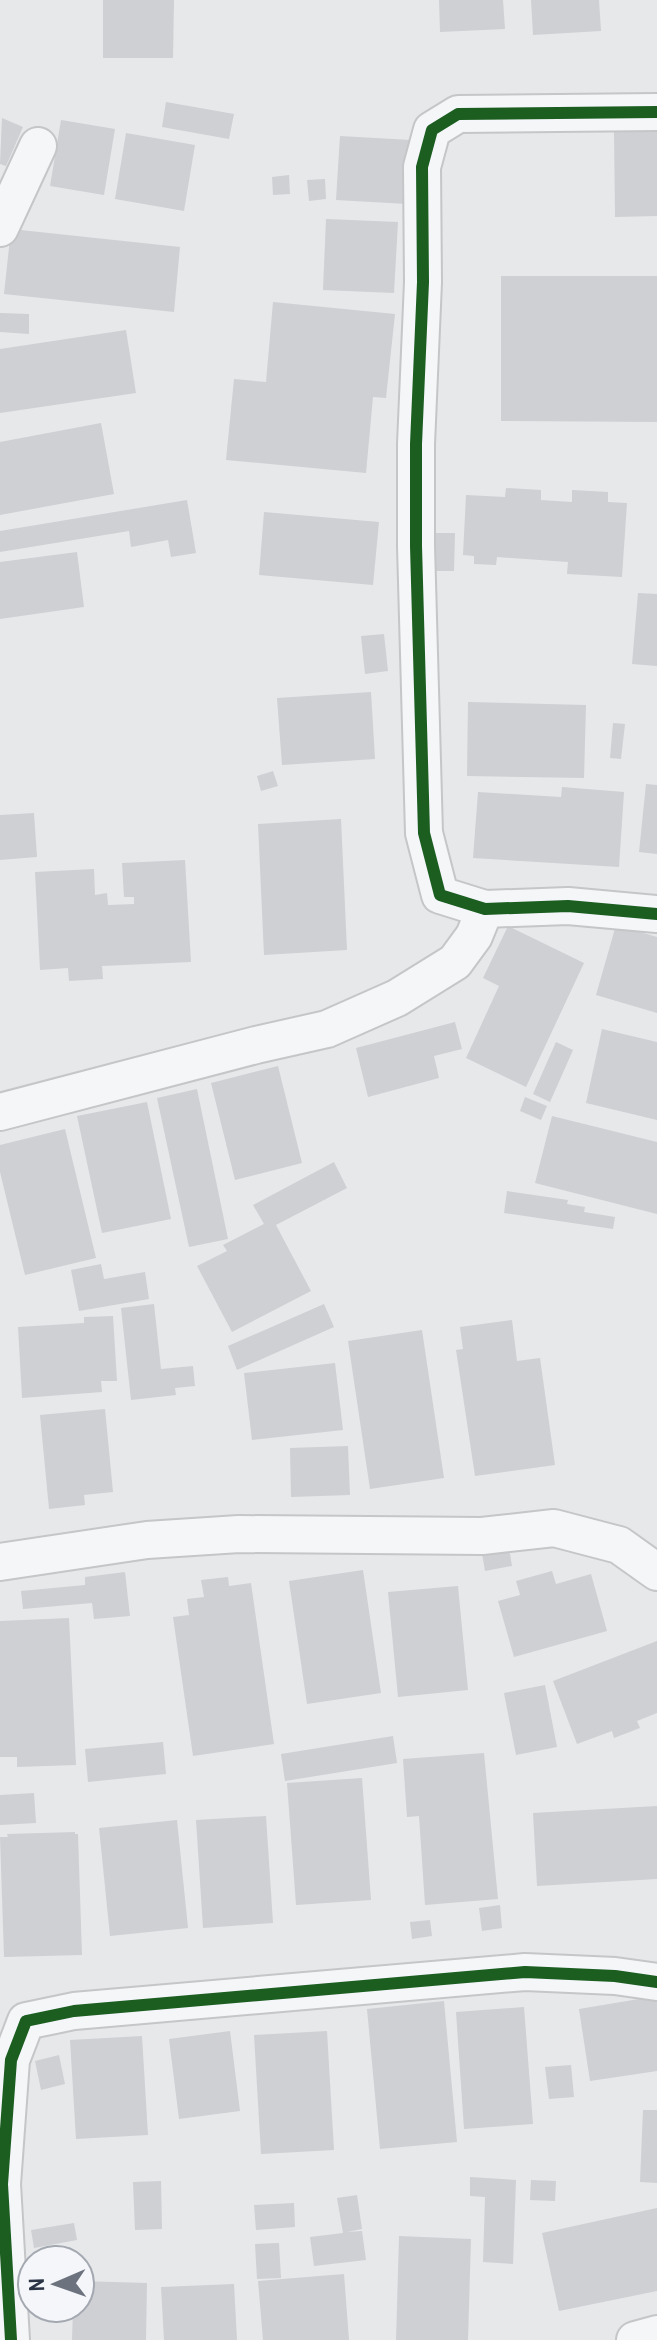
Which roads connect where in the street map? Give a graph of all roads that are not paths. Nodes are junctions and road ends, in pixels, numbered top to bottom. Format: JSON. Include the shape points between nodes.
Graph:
{"nodes":[{"id":1,"x":657,"y":112,"type":"edge"},
{"id":2,"x":38,"y":146,"type":"dead end"},
{"id":3,"x":0,"y":228,"type":"edge"},
{"id":4,"x":485,"y":909,"type":"junction"},
{"id":5,"x":657,"y":914,"type":"edge"},
{"id":6,"x":0,"y":1112,"type":"edge"},
{"id":7,"x":0,"y":1562,"type":"edge"},
{"id":8,"x":657,"y":1572,"type":"edge"},
{"id":9,"x":657,"y":1982,"type":"edge"},
{"id":10,"x":657,"y":2334,"type":"edge"},
{"id":11,"x":11,"y":2340,"type":"edge"},
{"id":12,"x":635,"y":2340,"type":"edge"}],
"edges":[{"from":1,"to":4,"type":"street","via":[[458,114],[432,130],[422,167],[416,546],[424,833],[440,895]]},
{"from":2,"to":3,"type":"street"},
{"from":4,"to":5,"type":"street","via":[[568,906]]},
{"from":4,"to":6,"type":"street","via":[[455,962],[397,998],[327,1029]]},
{"from":7,"to":8,"type":"street","via":[[147,1540],[239,1534],[482,1536],[554,1528],[619,1545]]},
{"from":9,"to":11,"type":"street","via":[[525,1972],[74,2011],[26,2021],[11,2060],[2,2184]]},
{"from":10,"to":12,"type":"street"}]}
